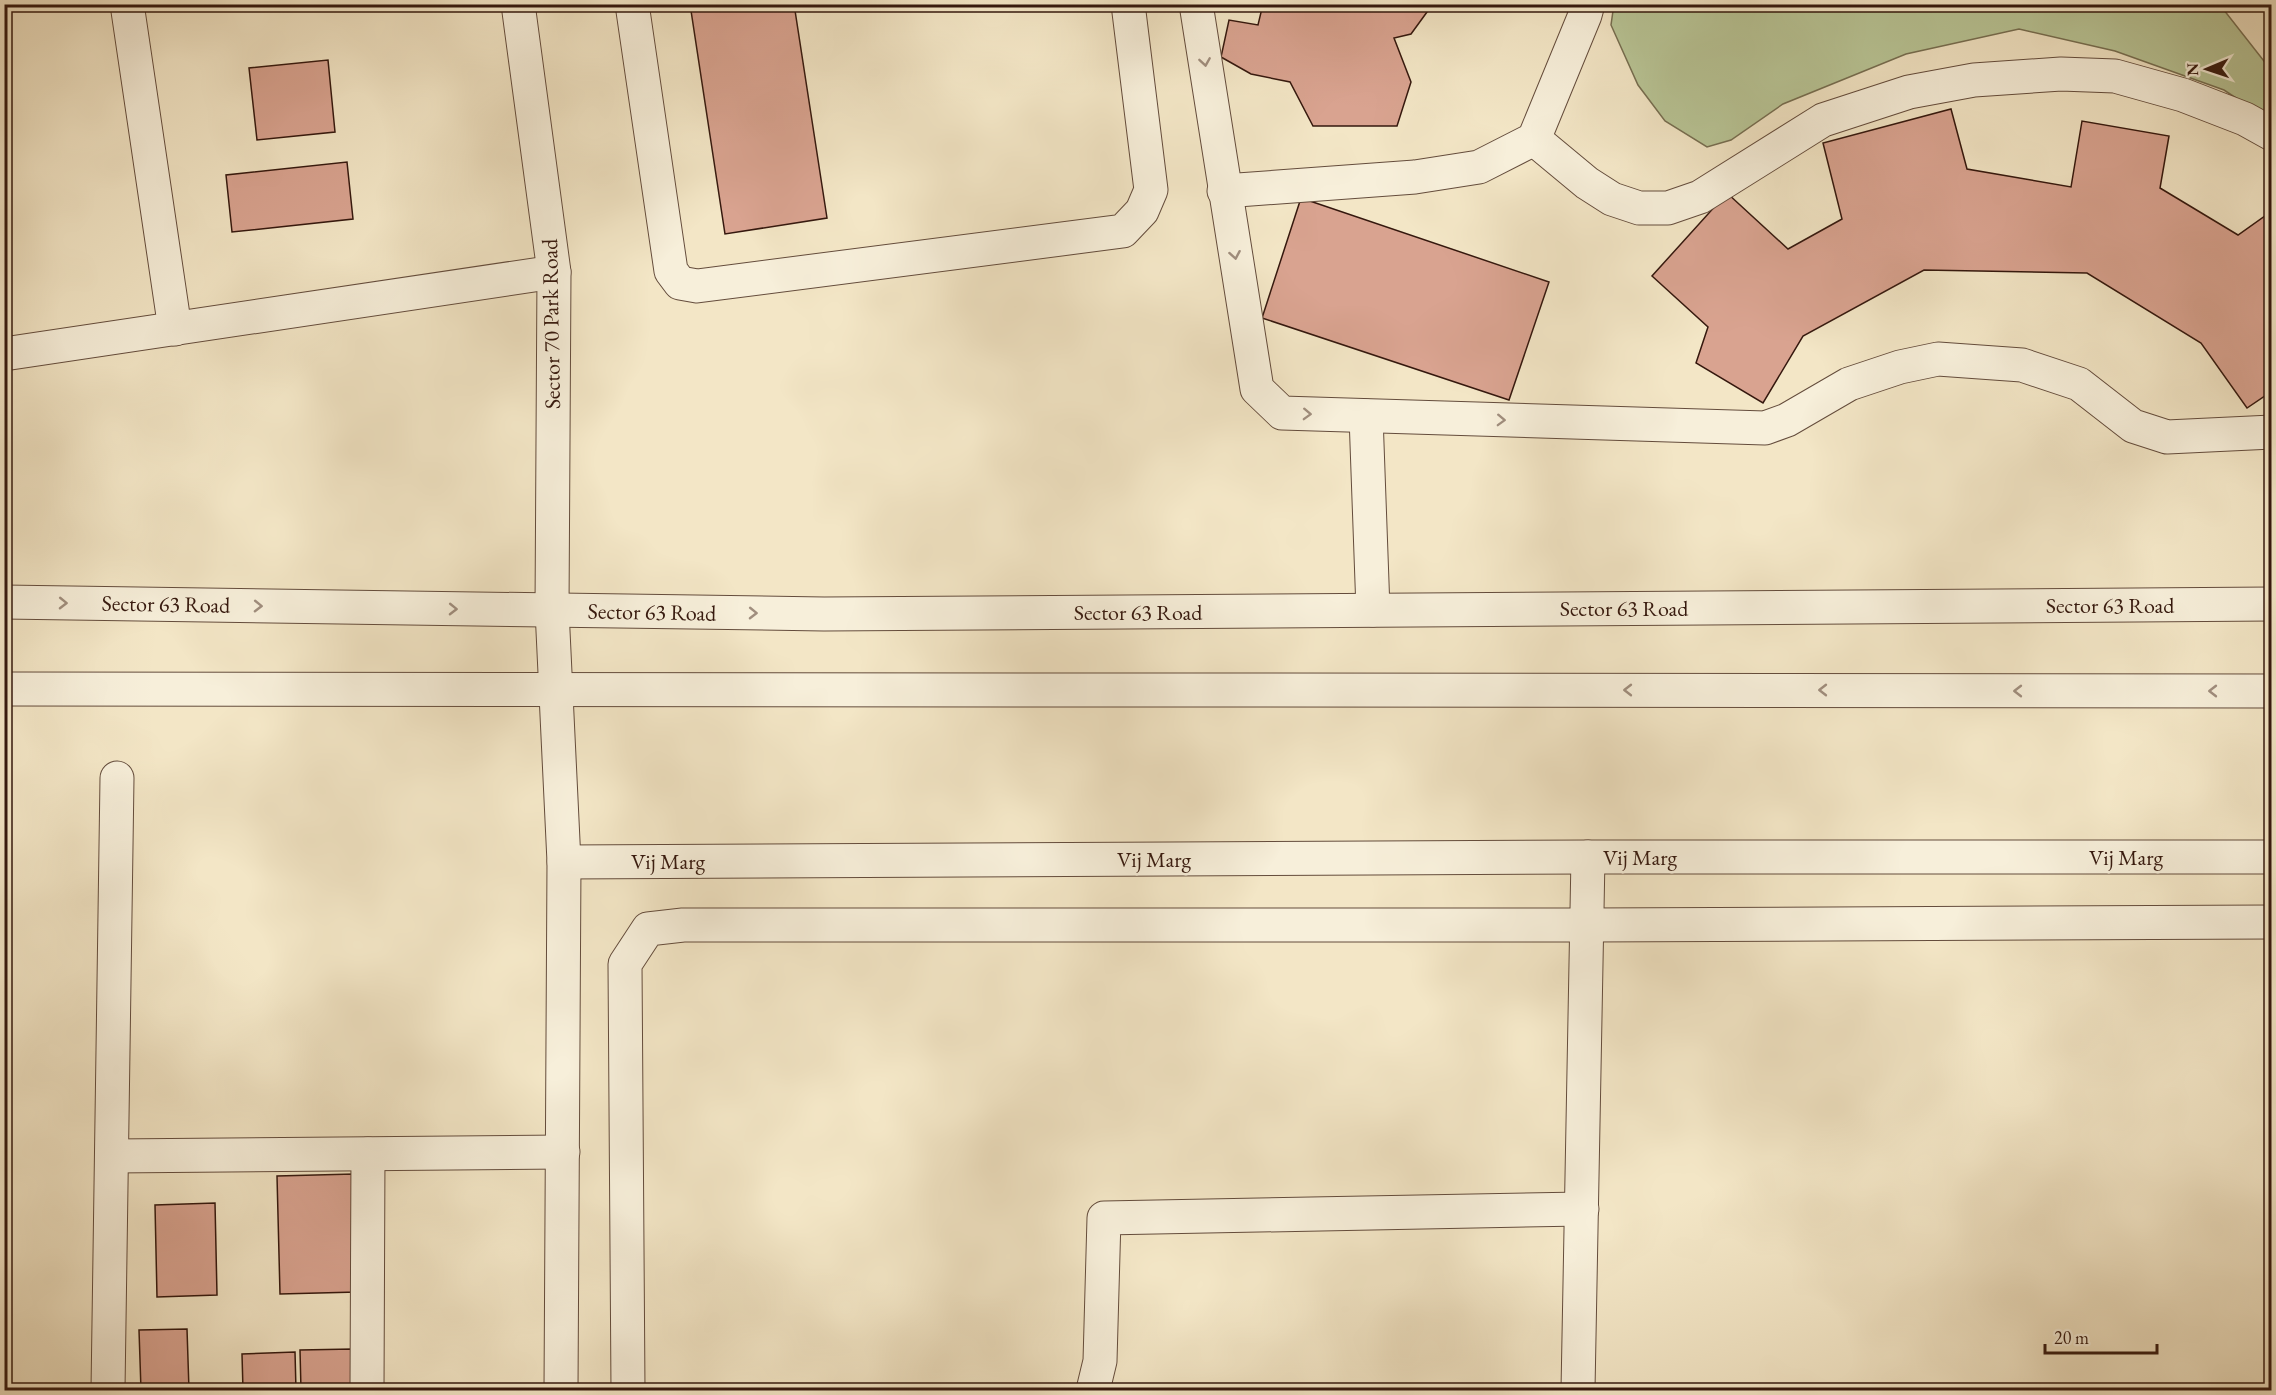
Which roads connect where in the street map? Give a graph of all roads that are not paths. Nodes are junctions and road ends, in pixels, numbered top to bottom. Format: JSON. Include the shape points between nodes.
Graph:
{"nodes":[{"id":1,"x":127,"y":4,"type":"edge"},
{"id":2,"x":518,"y":4,"type":"edge"},
{"id":3,"x":632,"y":4,"type":"edge"},
{"id":4,"x":1128,"y":4,"type":"edge"},
{"id":5,"x":1196,"y":4,"type":"edge"},
{"id":6,"x":1588,"y":4,"type":"edge"},
{"id":7,"x":2271,"y":134,"type":"edge"},
{"id":8,"x":1534,"y":139,"type":"junction"},
{"id":9,"x":1224,"y":191,"type":"junction"},
{"id":10,"x":554,"y":272,"type":"junction"},
{"id":11,"x":175,"y":329,"type":"junction"},
{"id":12,"x":4,"y":354,"type":"edge"},
{"id":13,"x":1366,"y":416,"type":"junction"},
{"id":14,"x":2271,"y":432,"type":"edge"},
{"id":15,"x":4,"y":602,"type":"edge"},
{"id":16,"x":2271,"y":604,"type":"edge"},
{"id":17,"x":552,"y":610,"type":"junction"},
{"id":18,"x":1373,"y":610,"type":"junction"},
{"id":19,"x":4,"y":689,"type":"edge"},
{"id":20,"x":557,"y":690,"type":"junction"},
{"id":21,"x":2271,"y":691,"type":"edge"},
{"id":22,"x":117,"y":778,"type":"dead end"},
{"id":23,"x":1588,"y":857,"type":"junction"},
{"id":24,"x":2271,"y":857,"type":"edge"},
{"id":25,"x":564,"y":862,"type":"junction"},
{"id":26,"x":2271,"y":922,"type":"edge"},
{"id":27,"x":1588,"y":925,"type":"junction"},
{"id":28,"x":563,"y":1152,"type":"junction"},
{"id":29,"x":368,"y":1154,"type":"junction"},
{"id":30,"x":112,"y":1156,"type":"junction"},
{"id":31,"x":1582,"y":1209,"type":"junction"},
{"id":32,"x":108,"y":1390,"type":"edge"},
{"id":33,"x":367,"y":1390,"type":"edge"},
{"id":34,"x":561,"y":1390,"type":"edge"},
{"id":35,"x":628,"y":1390,"type":"edge"},
{"id":36,"x":1094,"y":1390,"type":"edge"},
{"id":37,"x":1578,"y":1390,"type":"edge"}],
"edges":[{"from":1,"to":11,"type":"street"},
{"from":2,"to":10,"type":"street","name":"Sector 70 Park Road"},
{"from":3,"to":4,"type":"street","via":[[670,271],[680,283],[697,286],[1123,231],[1142,211],[1151,190]]},
{"from":5,"to":9,"type":"street","one_way":true},
{"from":6,"to":8,"type":"street"},
{"from":7,"to":8,"type":"street","via":[[2245,119],[2183,95],[2115,76],[2061,74],[1974,80],[1909,92],[1823,120],[1700,197],[1668,208],[1639,207],[1612,199]]},
{"from":8,"to":9,"type":"street","via":[[1479,167],[1415,177]]},
{"from":9,"to":13,"type":"street","one_way":true,"via":[[1257,389],[1282,413]]},
{"from":10,"to":11,"type":"street"},
{"from":10,"to":17,"type":"street","name":"Sector 70 Park Road"},
{"from":11,"to":12,"type":"street"},
{"from":13,"to":14,"type":"street","one_way":true,"via":[[1765,428],[1787,420],[1849,384],[1900,367],[1938,360],[2022,365],[2079,384],[2133,426],[2167,437]]},
{"from":13,"to":18,"type":"street"},
{"from":15,"to":17,"type":"street","name":"Sector 63 Road","one_way":true},
{"from":16,"to":18,"type":"street","name":"Sector 63 Road"},
{"from":17,"to":18,"type":"street","name":"Sector 63 Road","one_way":true,"via":[[824,614]]},
{"from":17,"to":20,"type":"street","name":"Sector 70 Park Road"},
{"from":19,"to":20,"type":"street"},
{"from":21,"to":20,"type":"street","one_way":true},
{"from":20,"to":25,"type":"street","name":"Sector 70 Park Road"},
{"from":22,"to":30,"type":"street"},
{"from":23,"to":24,"type":"street","name":"Vij Marg"},
{"from":23,"to":25,"type":"street","name":"Vij Marg"},
{"from":23,"to":27,"type":"street"},
{"from":25,"to":28,"type":"street"},
{"from":26,"to":27,"type":"street"},
{"from":27,"to":31,"type":"street"},
{"from":27,"to":35,"type":"street","via":[[683,925],[648,929],[626,964]]},
{"from":28,"to":29,"type":"street"},
{"from":28,"to":34,"type":"street"},
{"from":29,"to":30,"type":"street"},
{"from":29,"to":33,"type":"street"},
{"from":30,"to":32,"type":"street"},
{"from":31,"to":36,"type":"street","via":[[1104,1218],[1100,1360]]},
{"from":31,"to":37,"type":"street"}]}
